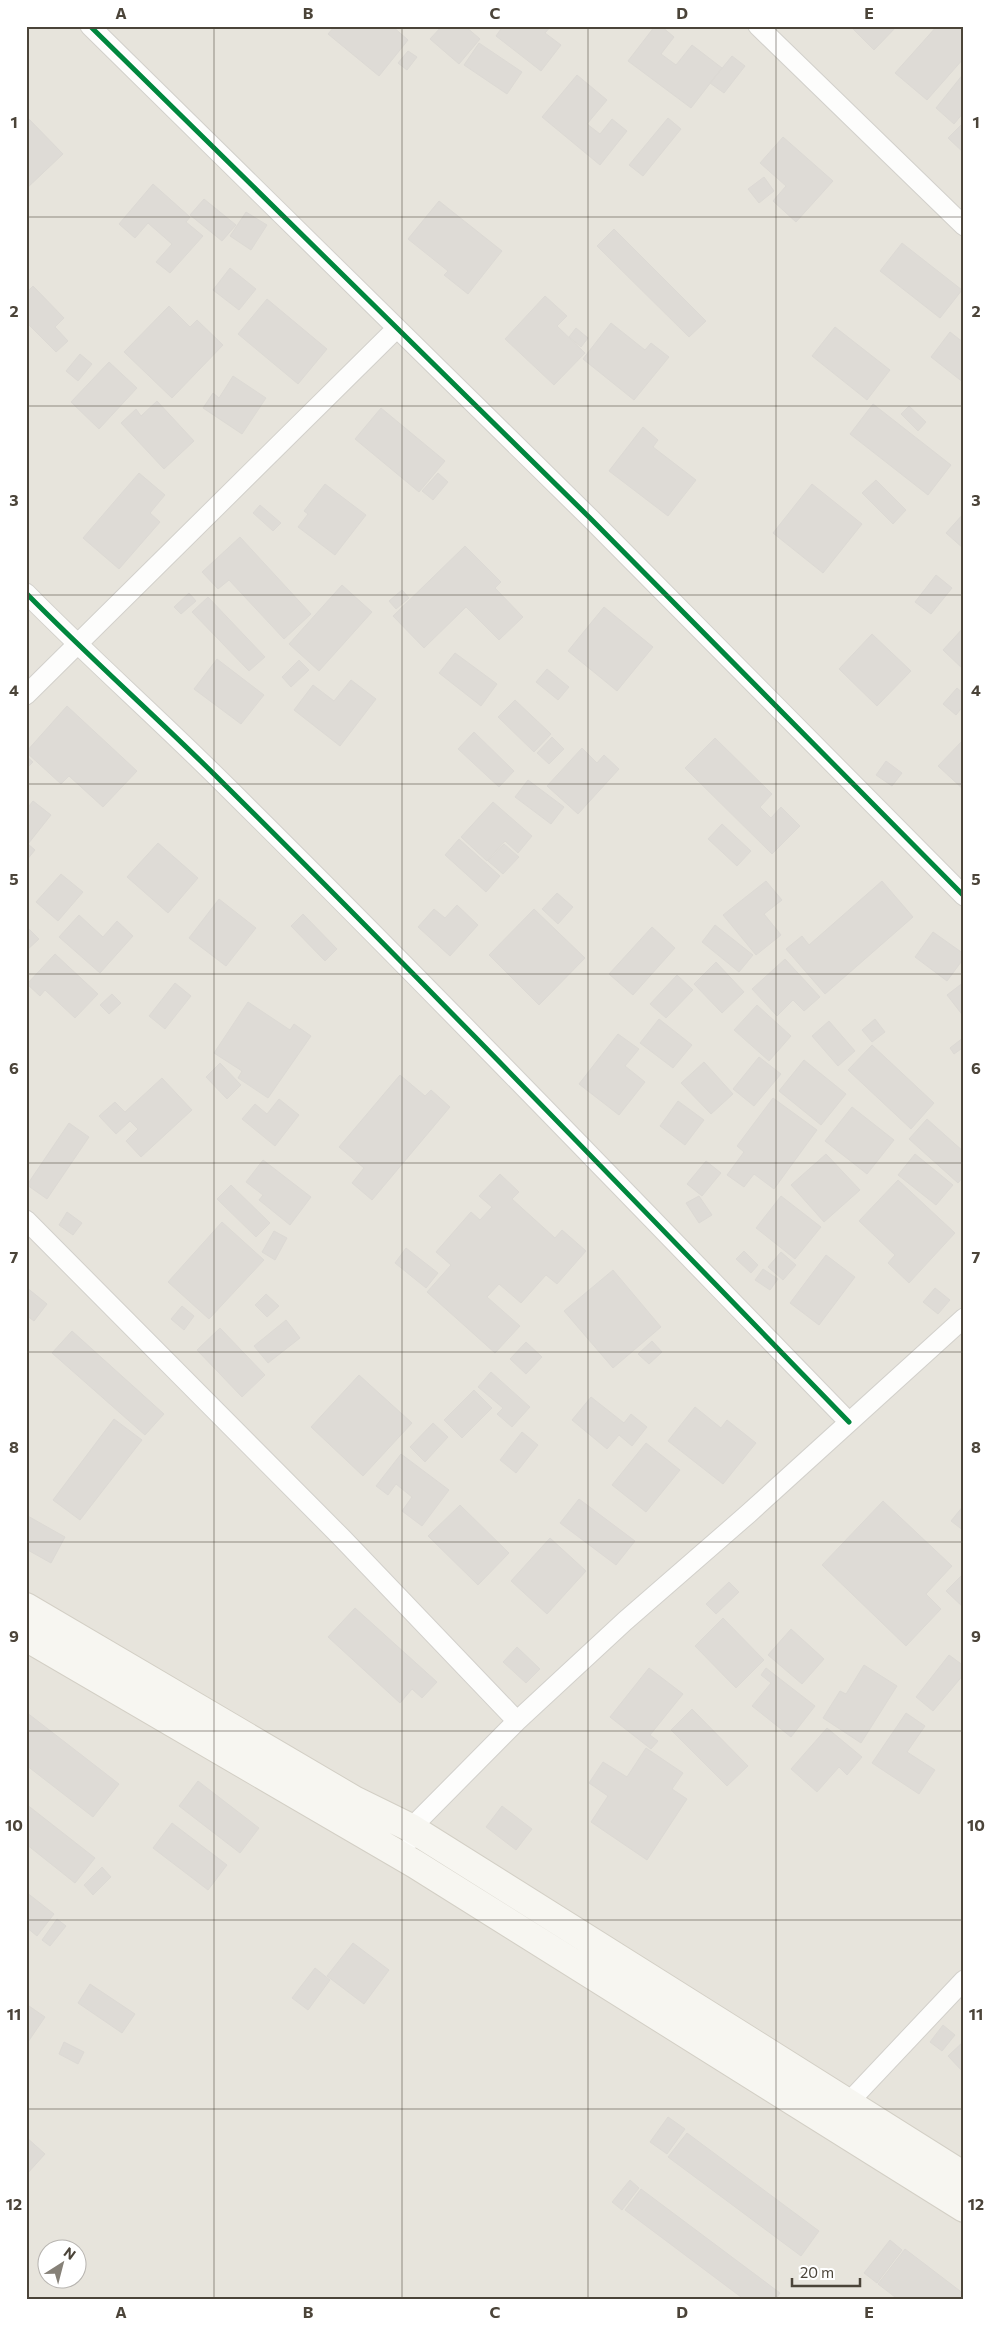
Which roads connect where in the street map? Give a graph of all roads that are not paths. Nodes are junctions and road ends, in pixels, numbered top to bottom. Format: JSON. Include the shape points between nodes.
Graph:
{"nodes":[{"id":1,"x":758,"y":26,"type":"edge"},
{"id":2,"x":102,"y":30,"type":"edge"},
{"id":3,"x":964,"y":226,"type":"edge"},
{"id":4,"x":396,"y":329,"type":"junction"},
{"id":5,"x":26,"y":593,"type":"edge"},
{"id":6,"x":77,"y":645,"type":"junction"},
{"id":7,"x":26,"y":695,"type":"edge"},
{"id":8,"x":964,"y":896,"type":"edge"},
{"id":9,"x":26,"y":1220,"type":"edge"},
{"id":10,"x":964,"y":1318,"type":"edge"},
{"id":11,"x":849,"y":1422,"type":"junction"},
{"id":12,"x":26,"y":1607,"type":"edge"},
{"id":13,"x":26,"y":1637,"type":"edge"},
{"id":14,"x":518,"y":1721,"type":"junction"},
{"id":15,"x":411,"y":1828,"type":"junction"},
{"id":16,"x":415,"y":1864,"type":"junction"},
{"id":17,"x":964,"y":1980,"type":"edge"},
{"id":18,"x":848,"y":2104,"type":"junction"},
{"id":19,"x":964,"y":2176,"type":"edge"},
{"id":20,"x":964,"y":2208,"type":"edge"}],
"edges":[{"from":1,"to":3,"type":"street"},
{"from":2,"to":4,"type":"street"},
{"from":4,"to":6,"type":"street"},
{"from":4,"to":8,"type":"street","via":[[592,519]]},
{"from":5,"to":6,"type":"street"},
{"from":6,"to":7,"type":"street"},
{"from":6,"to":11,"type":"street","via":[[223,782]]},
{"from":9,"to":14,"type":"street","via":[[342,1538]]},
{"from":10,"to":11,"type":"street"},
{"from":11,"to":14,"type":"street"},
{"from":12,"to":15,"type":"street","via":[[354,1800]]},
{"from":13,"to":16,"type":"street"},
{"from":14,"to":15,"type":"street"},
{"from":15,"to":16,"type":"street"},
{"from":15,"to":18,"type":"street"},
{"from":16,"to":20,"type":"street"},
{"from":17,"to":18,"type":"street"},
{"from":18,"to":19,"type":"street"}]}
